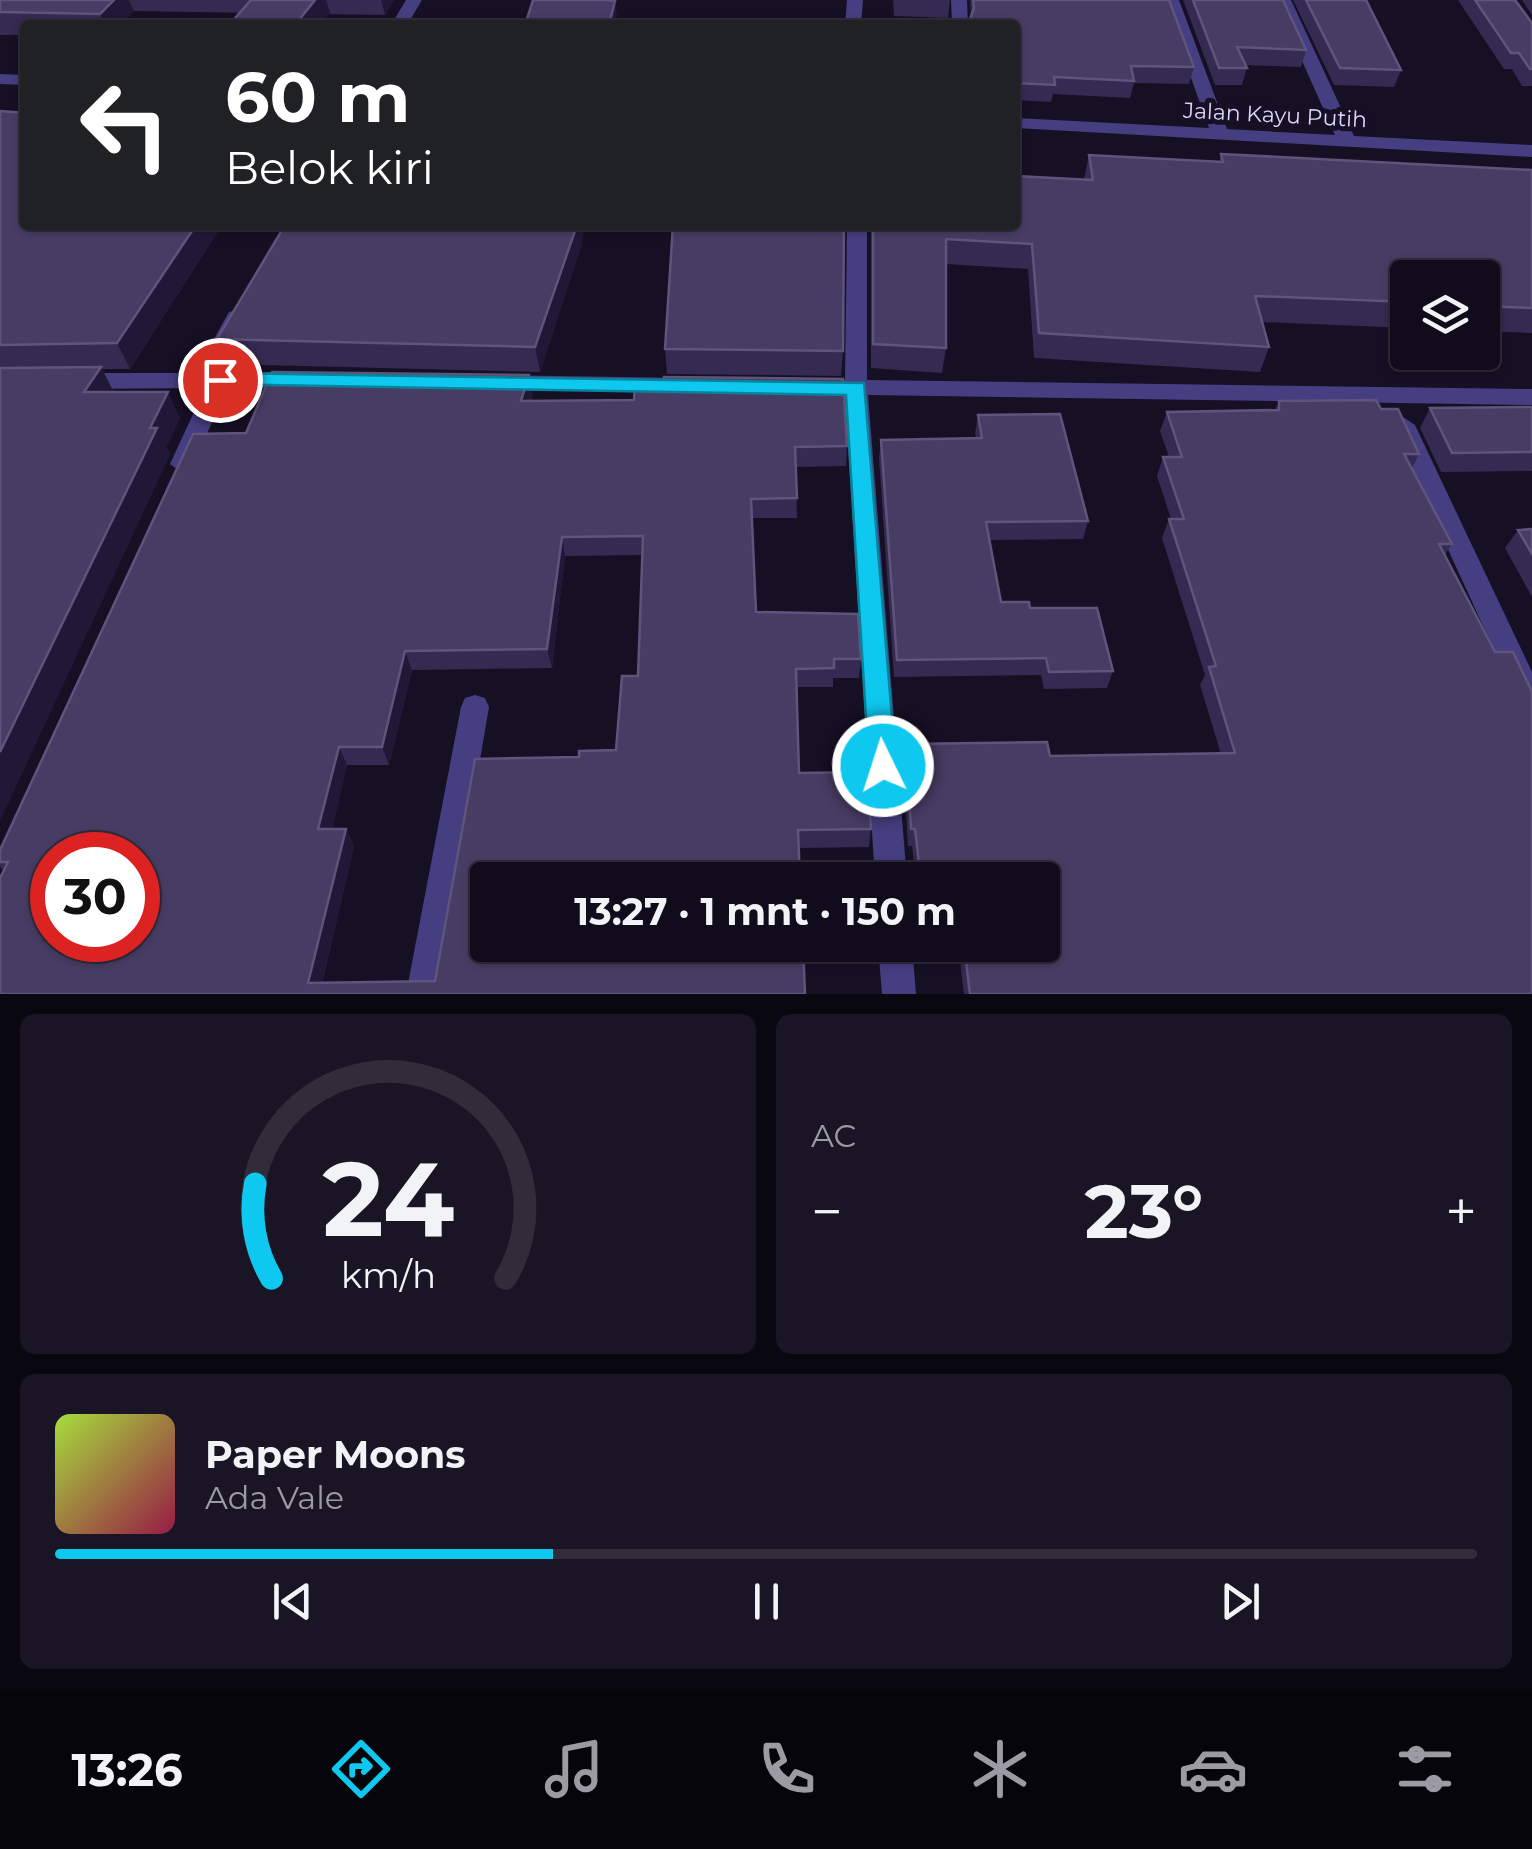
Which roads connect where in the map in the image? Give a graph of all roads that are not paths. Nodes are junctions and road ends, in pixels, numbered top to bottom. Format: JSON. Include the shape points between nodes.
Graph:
{"nodes":[{"id":1,"x":1171,"y":0,"type":"edge"},
{"id":2,"x":1283,"y":0,"type":"edge"},
{"id":3,"x":1020,"y":123,"type":"edge"},
{"id":4,"x":1220,"y":134,"type":"junction"},
{"id":5,"x":1347,"y":141,"type":"junction"},
{"id":6,"x":1532,"y":151,"type":"edge"},
{"id":7,"x":857,"y":230,"type":"edge"},
{"id":8,"x":250,"y":294,"type":"edge"},
{"id":9,"x":211,"y":380,"type":"junction"},
{"id":10,"x":320,"y":381,"type":"edge"},
{"id":11,"x":55,"y":382,"type":"edge"},
{"id":12,"x":479,"y":383,"type":"edge"},
{"id":13,"x":717,"y":386,"type":"edge"},
{"id":14,"x":777,"y":387,"type":"edge"},
{"id":15,"x":856,"y":388,"type":"junction"},
{"id":16,"x":1389,"y":395,"type":"junction"},
{"id":17,"x":1532,"y":397,"type":"edge"},
{"id":18,"x":172,"y":487,"type":"edge"},
{"id":19,"x":1532,"y":702,"type":"edge"},
{"id":20,"x":475,"y":707,"type":"dead end"},
{"id":21,"x":890,"y":862,"type":"edge"},
{"id":22,"x":896,"y":962,"type":"edge"},
{"id":23,"x":424,"y":994,"type":"edge"},
{"id":24,"x":899,"y":994,"type":"edge"}],
"edges":[{"from":1,"to":4,"type":"street"},
{"from":2,"to":5,"type":"street"},
{"from":3,"to":4,"type":"street","name":"Jalan Kayu Putih"},
{"from":4,"to":5,"type":"street","name":"Jalan Kayu Putih"},
{"from":5,"to":6,"type":"street","name":"Jalan Kayu Putih"},
{"from":7,"to":15,"type":"street"},
{"from":8,"to":9,"type":"street"},
{"from":9,"to":10,"type":"street"},
{"from":9,"to":11,"type":"street"},
{"from":9,"to":18,"type":"street"},
{"from":12,"to":13,"type":"street"},
{"from":14,"to":15,"type":"street"},
{"from":15,"to":16,"type":"street"},
{"from":15,"to":21,"type":"street"},
{"from":16,"to":17,"type":"street"},
{"from":16,"to":19,"type":"street"},
{"from":20,"to":23,"type":"street"},
{"from":22,"to":24,"type":"street"}]}
